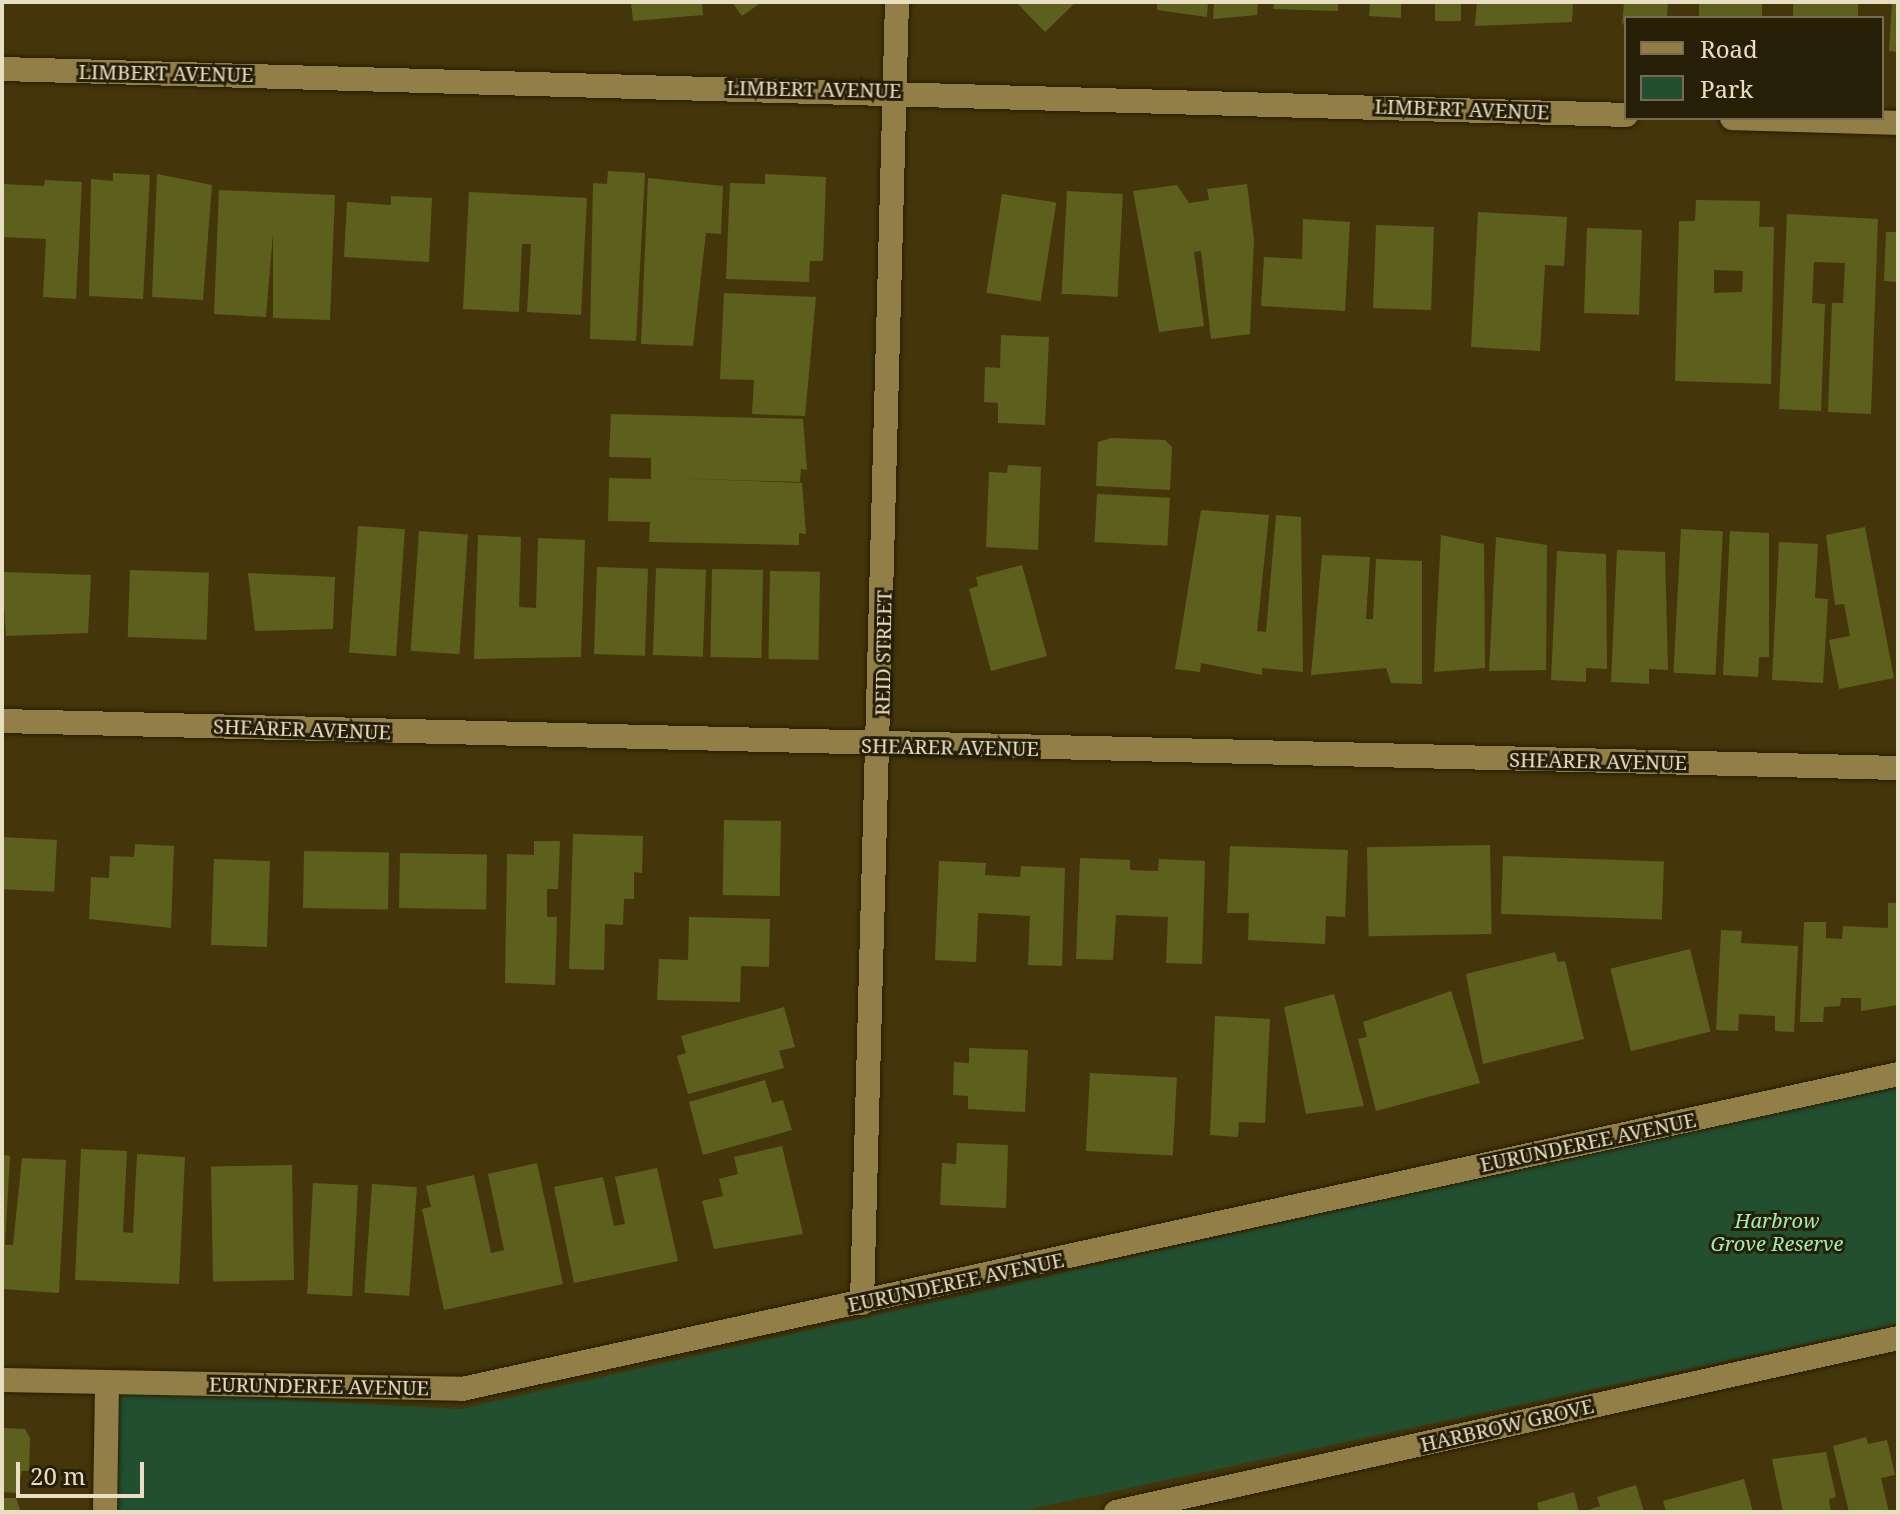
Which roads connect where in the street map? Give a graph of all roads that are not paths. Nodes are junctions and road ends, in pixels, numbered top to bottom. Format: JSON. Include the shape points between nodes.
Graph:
{"nodes":[{"id":1,"x":897,"y":2,"type":"edge"},
{"id":2,"x":2,"y":69,"type":"edge"},
{"id":3,"x":896,"y":91,"type":"junction"},
{"id":4,"x":1624,"y":115,"type":"edge"},
{"id":5,"x":1798,"y":120,"type":"edge"},
{"id":6,"x":1898,"y":123,"type":"edge"},
{"id":7,"x":2,"y":721,"type":"edge"},
{"id":8,"x":881,"y":745,"type":"junction"},
{"id":9,"x":1898,"y":768,"type":"edge"},
{"id":10,"x":1898,"y":1074,"type":"edge"},
{"id":11,"x":862,"y":1303,"type":"junction"},
{"id":12,"x":1898,"y":1338,"type":"edge"},
{"id":13,"x":2,"y":1380,"type":"edge"},
{"id":14,"x":107,"y":1382,"type":"junction"},
{"id":15,"x":1161,"y":1507,"type":"edge"},
{"id":16,"x":105,"y":1512,"type":"edge"},
{"id":17,"x":1116,"y":1512,"type":"edge"}],
"edges":[{"from":1,"to":3,"type":"street","name":"REID STREET"},
{"from":2,"to":3,"type":"street","name":"LIMBERT AVENUE"},
{"from":3,"to":4,"type":"street","name":"LIMBERT AVENUE"},
{"from":3,"to":8,"type":"street","name":"REID STREET"},
{"from":5,"to":6,"type":"street"},
{"from":7,"to":8,"type":"street","name":"SHEARER AVENUE"},
{"from":8,"to":9,"type":"street","name":"SHEARER AVENUE"},
{"from":8,"to":11,"type":"street","name":"REID STREET"},
{"from":10,"to":11,"type":"street","name":"EURUNDEREE AVENUE"},
{"from":11,"to":14,"type":"street","name":"EURUNDEREE AVENUE","via":[[462,1389]]},
{"from":12,"to":15,"type":"street","name":"HARBROW GROVE"},
{"from":13,"to":14,"type":"street","name":"EURUNDEREE AVENUE"},
{"from":14,"to":16,"type":"street"},
{"from":15,"to":17,"type":"street","name":"HARBROW GROVE"}]}
